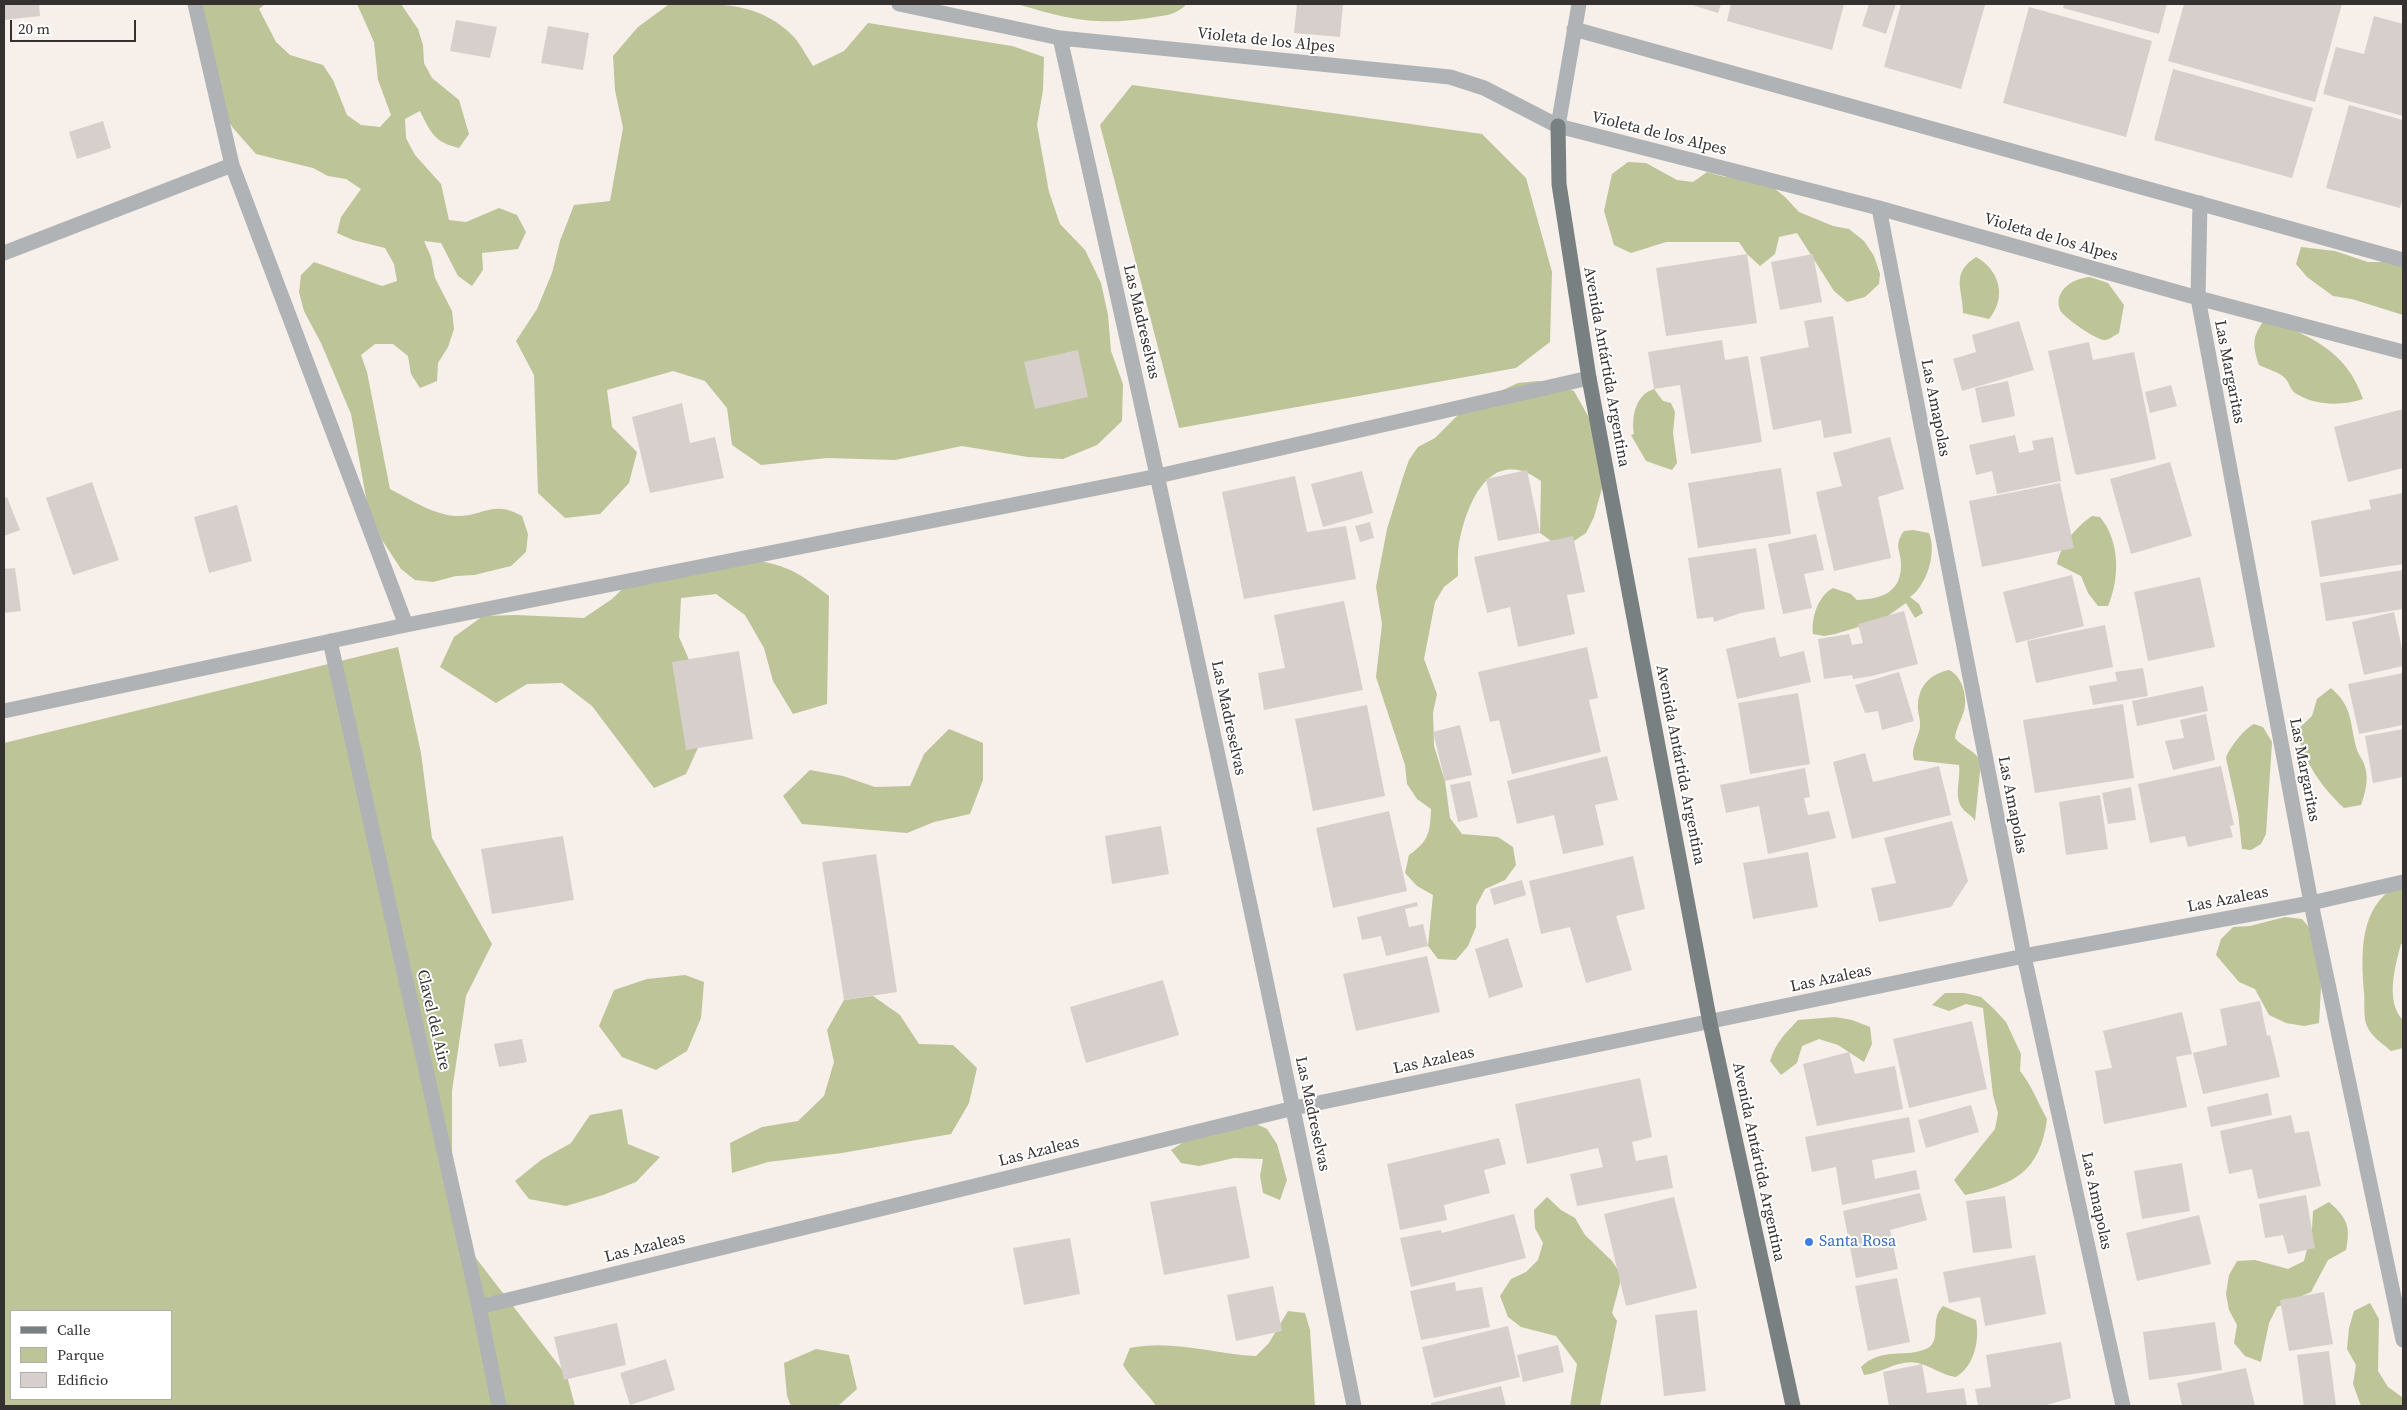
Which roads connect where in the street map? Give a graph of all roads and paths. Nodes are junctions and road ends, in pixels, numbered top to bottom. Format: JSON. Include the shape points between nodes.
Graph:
{"nodes":[{"id":1,"x":195,"y":4,"type":"edge"},
{"id":2,"x":899,"y":4,"type":"edge"},
{"id":3,"x":1579,"y":4,"type":"edge"},
{"id":4,"x":1574,"y":29,"type":"junction"},
{"id":5,"x":1060,"y":38,"type":"junction"},
{"id":6,"x":1558,"y":126,"type":"junction"},
{"id":7,"x":232,"y":165,"type":"junction"},
{"id":8,"x":2200,"y":203,"type":"junction"},
{"id":9,"x":1879,"y":208,"type":"junction"},
{"id":10,"x":4,"y":252,"type":"edge"},
{"id":11,"x":2403,"y":260,"type":"edge"},
{"id":12,"x":2198,"y":298,"type":"junction"},
{"id":13,"x":2403,"y":352,"type":"edge"},
{"id":14,"x":1589,"y":378,"type":"junction"},
{"id":15,"x":1158,"y":476,"type":"junction"},
{"id":16,"x":406,"y":625,"type":"junction"},
{"id":17,"x":330,"y":641,"type":"junction"},
{"id":18,"x":4,"y":711,"type":"edge"},
{"id":19,"x":2403,"y":882,"type":"edge"},
{"id":20,"x":2311,"y":903,"type":"junction"},
{"id":21,"x":2024,"y":956,"type":"junction"},
{"id":22,"x":1710,"y":1022,"type":"junction"},
{"id":23,"x":1294,"y":1108,"type":"junction"},
{"id":24,"x":479,"y":1307,"type":"junction"},
{"id":25,"x":2403,"y":1340,"type":"edge"},
{"id":26,"x":499,"y":1406,"type":"edge"},
{"id":27,"x":1354,"y":1406,"type":"edge"},
{"id":28,"x":1793,"y":1406,"type":"edge"},
{"id":29,"x":2123,"y":1406,"type":"edge"}],
"edges":[{"from":1,"to":7,"type":"street"},
{"from":2,"to":5,"type":"street","name":"Violeta de los Alpes"},
{"from":3,"to":4,"type":"street"},
{"from":4,"to":6,"type":"street"},
{"from":4,"to":8,"type":"street"},
{"from":5,"to":6,"type":"street","name":"Violeta de los Alpes","via":[[1450,77],[1484,88]]},
{"from":5,"to":15,"type":"street","name":"Las Madreselvas"},
{"from":6,"to":9,"type":"street","name":"Violeta de los Alpes"},
{"from":6,"to":14,"type":"main road","name":"Avenida Antártida Argentina","via":[[1558,184]]},
{"from":7,"to":10,"type":"street"},
{"from":7,"to":16,"type":"street"},
{"from":8,"to":11,"type":"street"},
{"from":8,"to":12,"type":"street","name":"Las Margaritas"},
{"from":9,"to":12,"type":"street","name":"Violeta de los Alpes"},
{"from":9,"to":21,"type":"street","name":"Las Amapolas"},
{"from":12,"to":13,"type":"street","name":"Violeta de los Alpes"},
{"from":12,"to":20,"type":"street","name":"Las Margaritas"},
{"from":14,"to":15,"type":"street"},
{"from":14,"to":22,"type":"main road","name":"Avenida Antártida Argentina"},
{"from":15,"to":16,"type":"street"},
{"from":15,"to":23,"type":"street","name":"Las Madreselvas"},
{"from":16,"to":17,"type":"street"},
{"from":17,"to":18,"type":"street"},
{"from":17,"to":24,"type":"street","name":"Clavel del Aire"},
{"from":19,"to":20,"type":"street","name":"Las Azaleas"},
{"from":20,"to":21,"type":"street","name":"Las Azaleas"},
{"from":20,"to":25,"type":"street","name":"Las Margaritas"},
{"from":21,"to":22,"type":"street","name":"Las Azaleas"},
{"from":21,"to":29,"type":"street","name":"Las Amapolas"},
{"from":22,"to":23,"type":"street","name":"Las Azaleas"},
{"from":22,"to":28,"type":"main road","name":"Avenida Antártida Argentina"},
{"from":23,"to":24,"type":"street","name":"Las Azaleas"},
{"from":23,"to":27,"type":"street","name":"Las Madreselvas"},
{"from":24,"to":26,"type":"street","name":"Clavel del Aire"}]}
